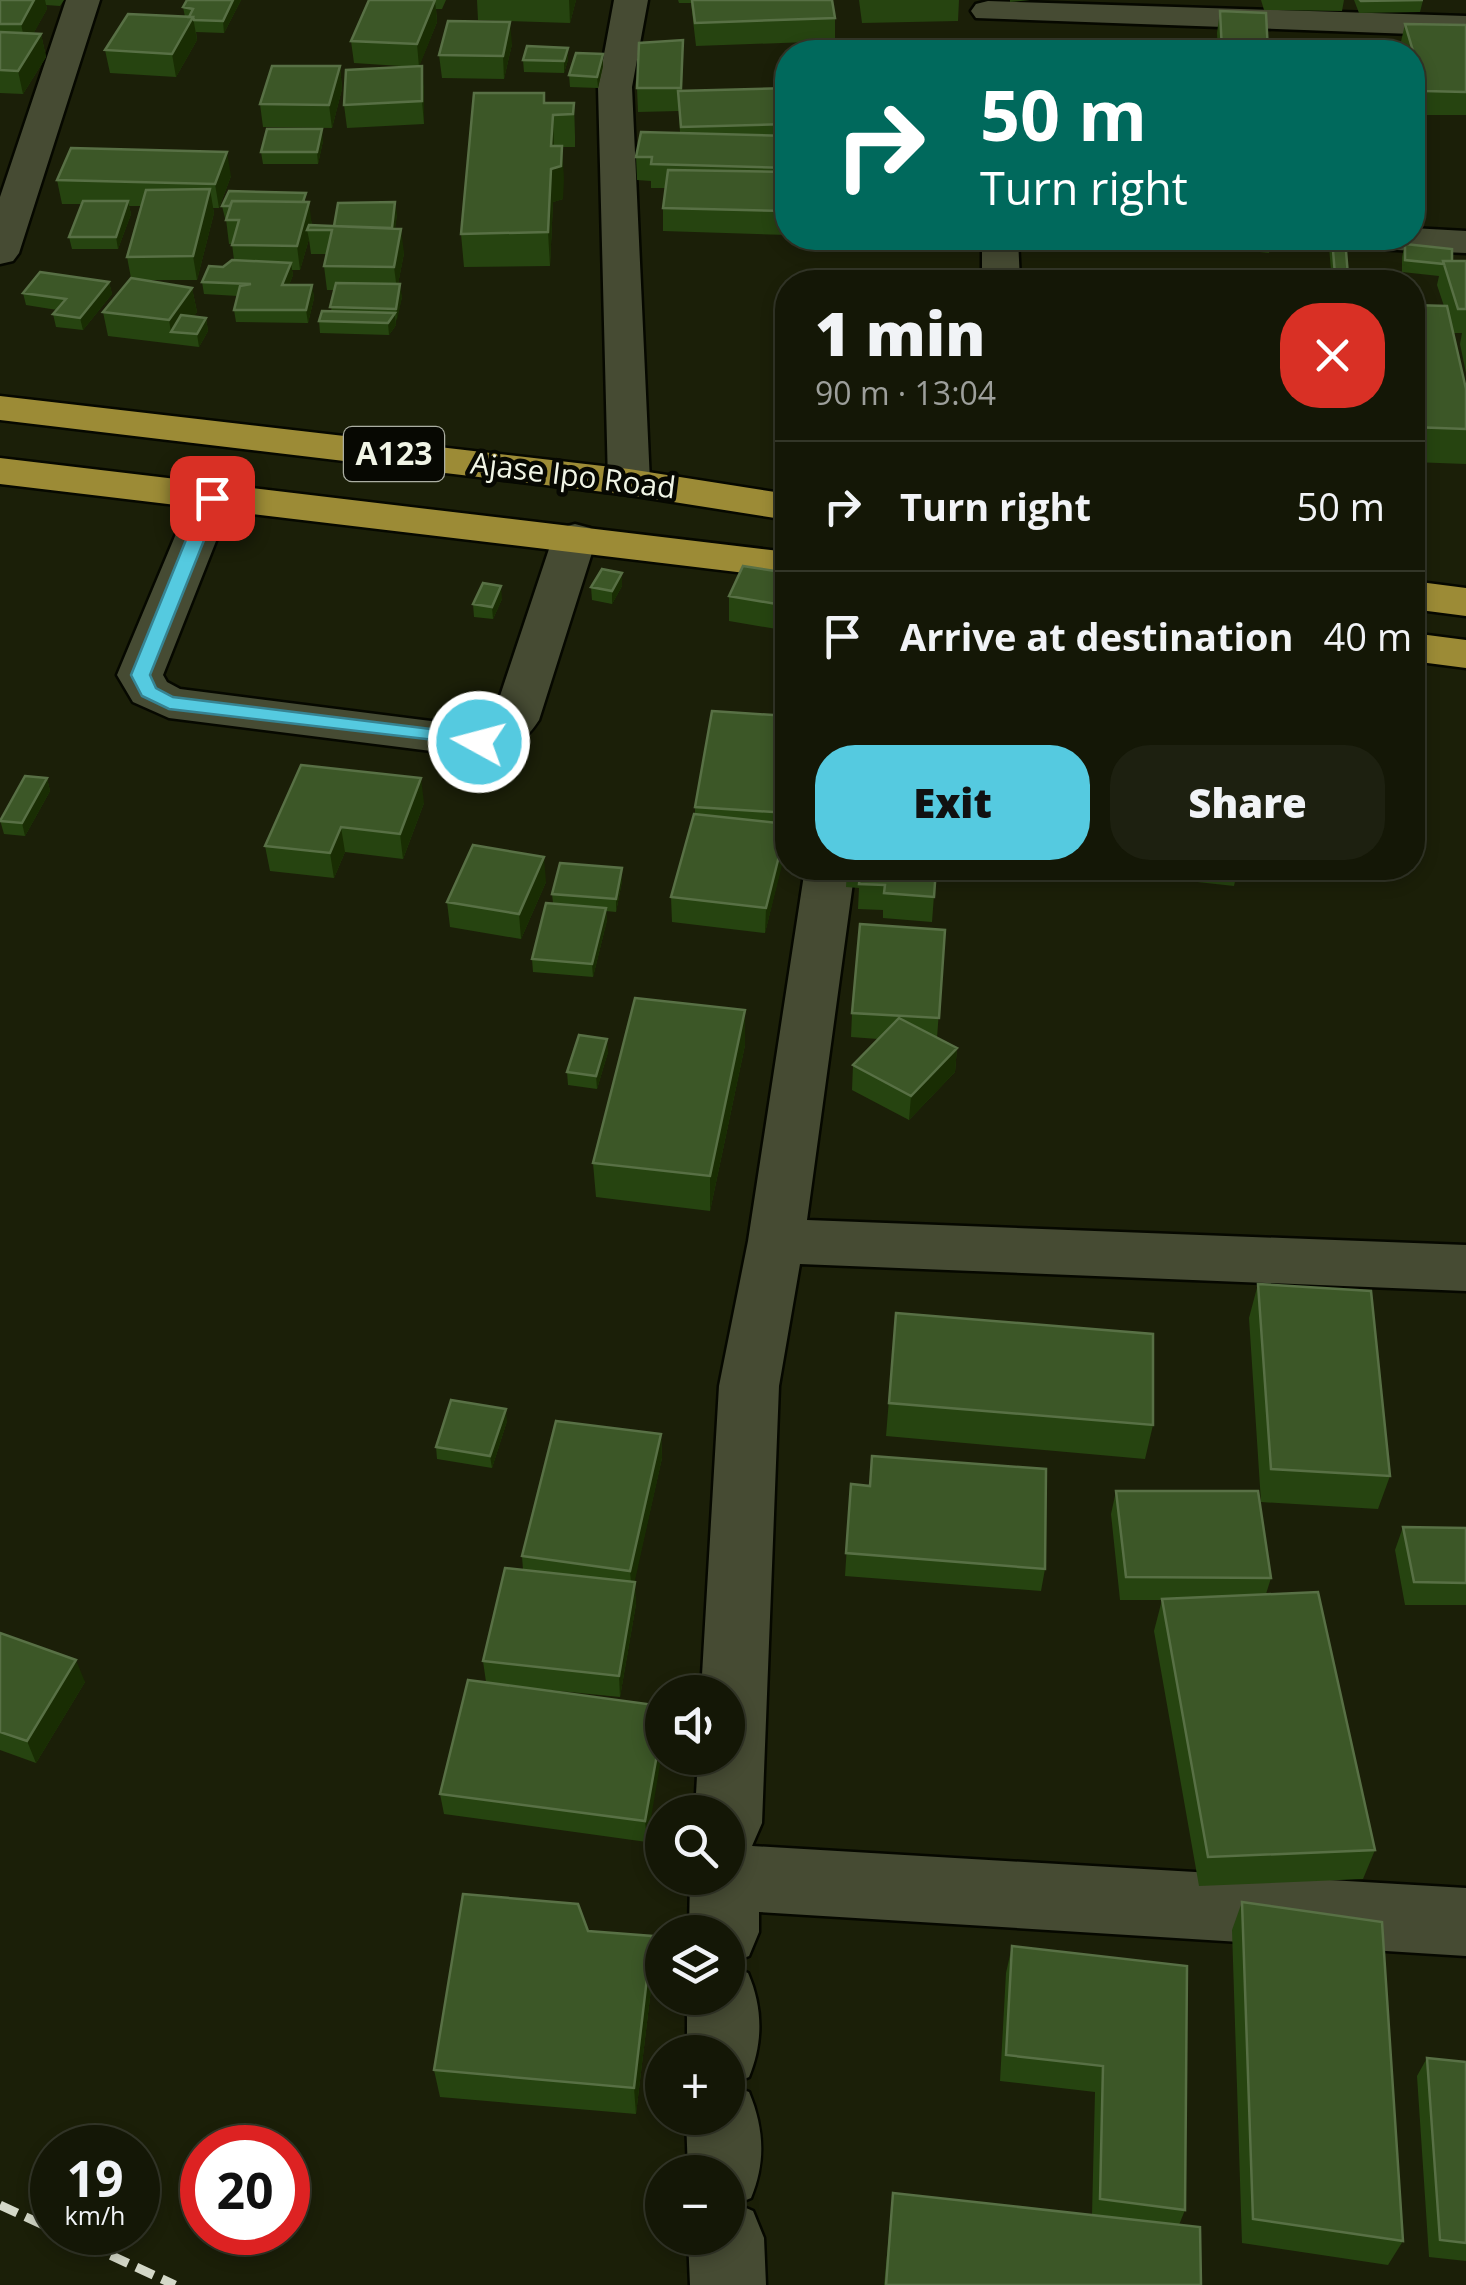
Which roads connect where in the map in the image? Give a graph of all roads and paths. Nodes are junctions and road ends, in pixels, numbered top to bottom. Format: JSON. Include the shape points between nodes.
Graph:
{"nodes":[{"id":1,"x":83,"y":0,"type":"edge"},
{"id":2,"x":631,"y":0,"type":"edge"},
{"id":3,"x":988,"y":16,"type":"edge"},
{"id":4,"x":1466,"y":26,"type":"edge"},
{"id":5,"x":1425,"y":240,"type":"edge"},
{"id":6,"x":1466,"y":242,"type":"edge"},
{"id":7,"x":0,"y":254,"type":"edge"},
{"id":8,"x":0,"y":408,"type":"edge"},
{"id":9,"x":397,"y":454,"type":"junction"},
{"id":10,"x":0,"y":471,"type":"edge"},
{"id":11,"x":629,"y":482,"type":"junction"},
{"id":12,"x":212,"y":498,"type":"junction"},
{"id":13,"x":775,"y":506,"type":"edge"},
{"id":14,"x":365,"y":516,"type":"junction"},
{"id":15,"x":575,"y":536,"type":"junction"},
{"id":16,"x":775,"y":563,"type":"edge"},
{"id":17,"x":1425,"y":597,"type":"edge"},
{"id":18,"x":1466,"y":602,"type":"edge"},
{"id":19,"x":1425,"y":649,"type":"edge"},
{"id":20,"x":1466,"y":654,"type":"edge"},
{"id":21,"x":828,"y":880,"type":"edge"},
{"id":22,"x":776,"y":1241,"type":"junction"},
{"id":23,"x":1466,"y":1268,"type":"edge"},
{"id":24,"x":729,"y":1795,"type":"edge"},
{"id":25,"x":745,"y":1878,"type":"edge"},
{"id":26,"x":1466,"y":1922,"type":"edge"},
{"id":27,"x":727,"y":2255,"type":"edge"},
{"id":28,"x":728,"y":2285,"type":"edge"}],
"edges":[{"from":1,"to":7,"type":"street"},
{"from":2,"to":11,"type":"street","via":[[615,87]]},
{"from":3,"to":4,"type":"street"},
{"from":5,"to":6,"type":"street"},
{"from":8,"to":9,"type":"highway","name":"Ajase Ipo Road","number":"A123"},
{"from":9,"to":11,"type":"highway","name":"Ajase Ipo Road","number":"A123"},
{"from":9,"to":14,"type":"highway"},
{"from":10,"to":12,"type":"highway","name":"Ajase Ipo Road","number":"A123"},
{"from":11,"to":13,"type":"highway","name":"Ajase Ipo Road","number":"A123"},
{"from":12,"to":14,"type":"highway","name":"Ajase Ipo Road","number":"A123"},
{"from":12,"to":15,"type":"street","via":[[140,675],[149,692],[169,702],[479,742],[500,736],[516,720]]},
{"from":14,"to":15,"type":"highway","name":"Ajase Ipo Road","number":"A123"},
{"from":15,"to":16,"type":"highway","name":"Ajase Ipo Road","number":"A123"},
{"from":17,"to":18,"type":"highway"},
{"from":19,"to":20,"type":"highway"},
{"from":21,"to":22,"type":"street"},
{"from":22,"to":23,"type":"street"},
{"from":22,"to":24,"type":"street","via":[[749,1386]]},
{"from":25,"to":26,"type":"street"},
{"from":27,"to":28,"type":"street"}]}
